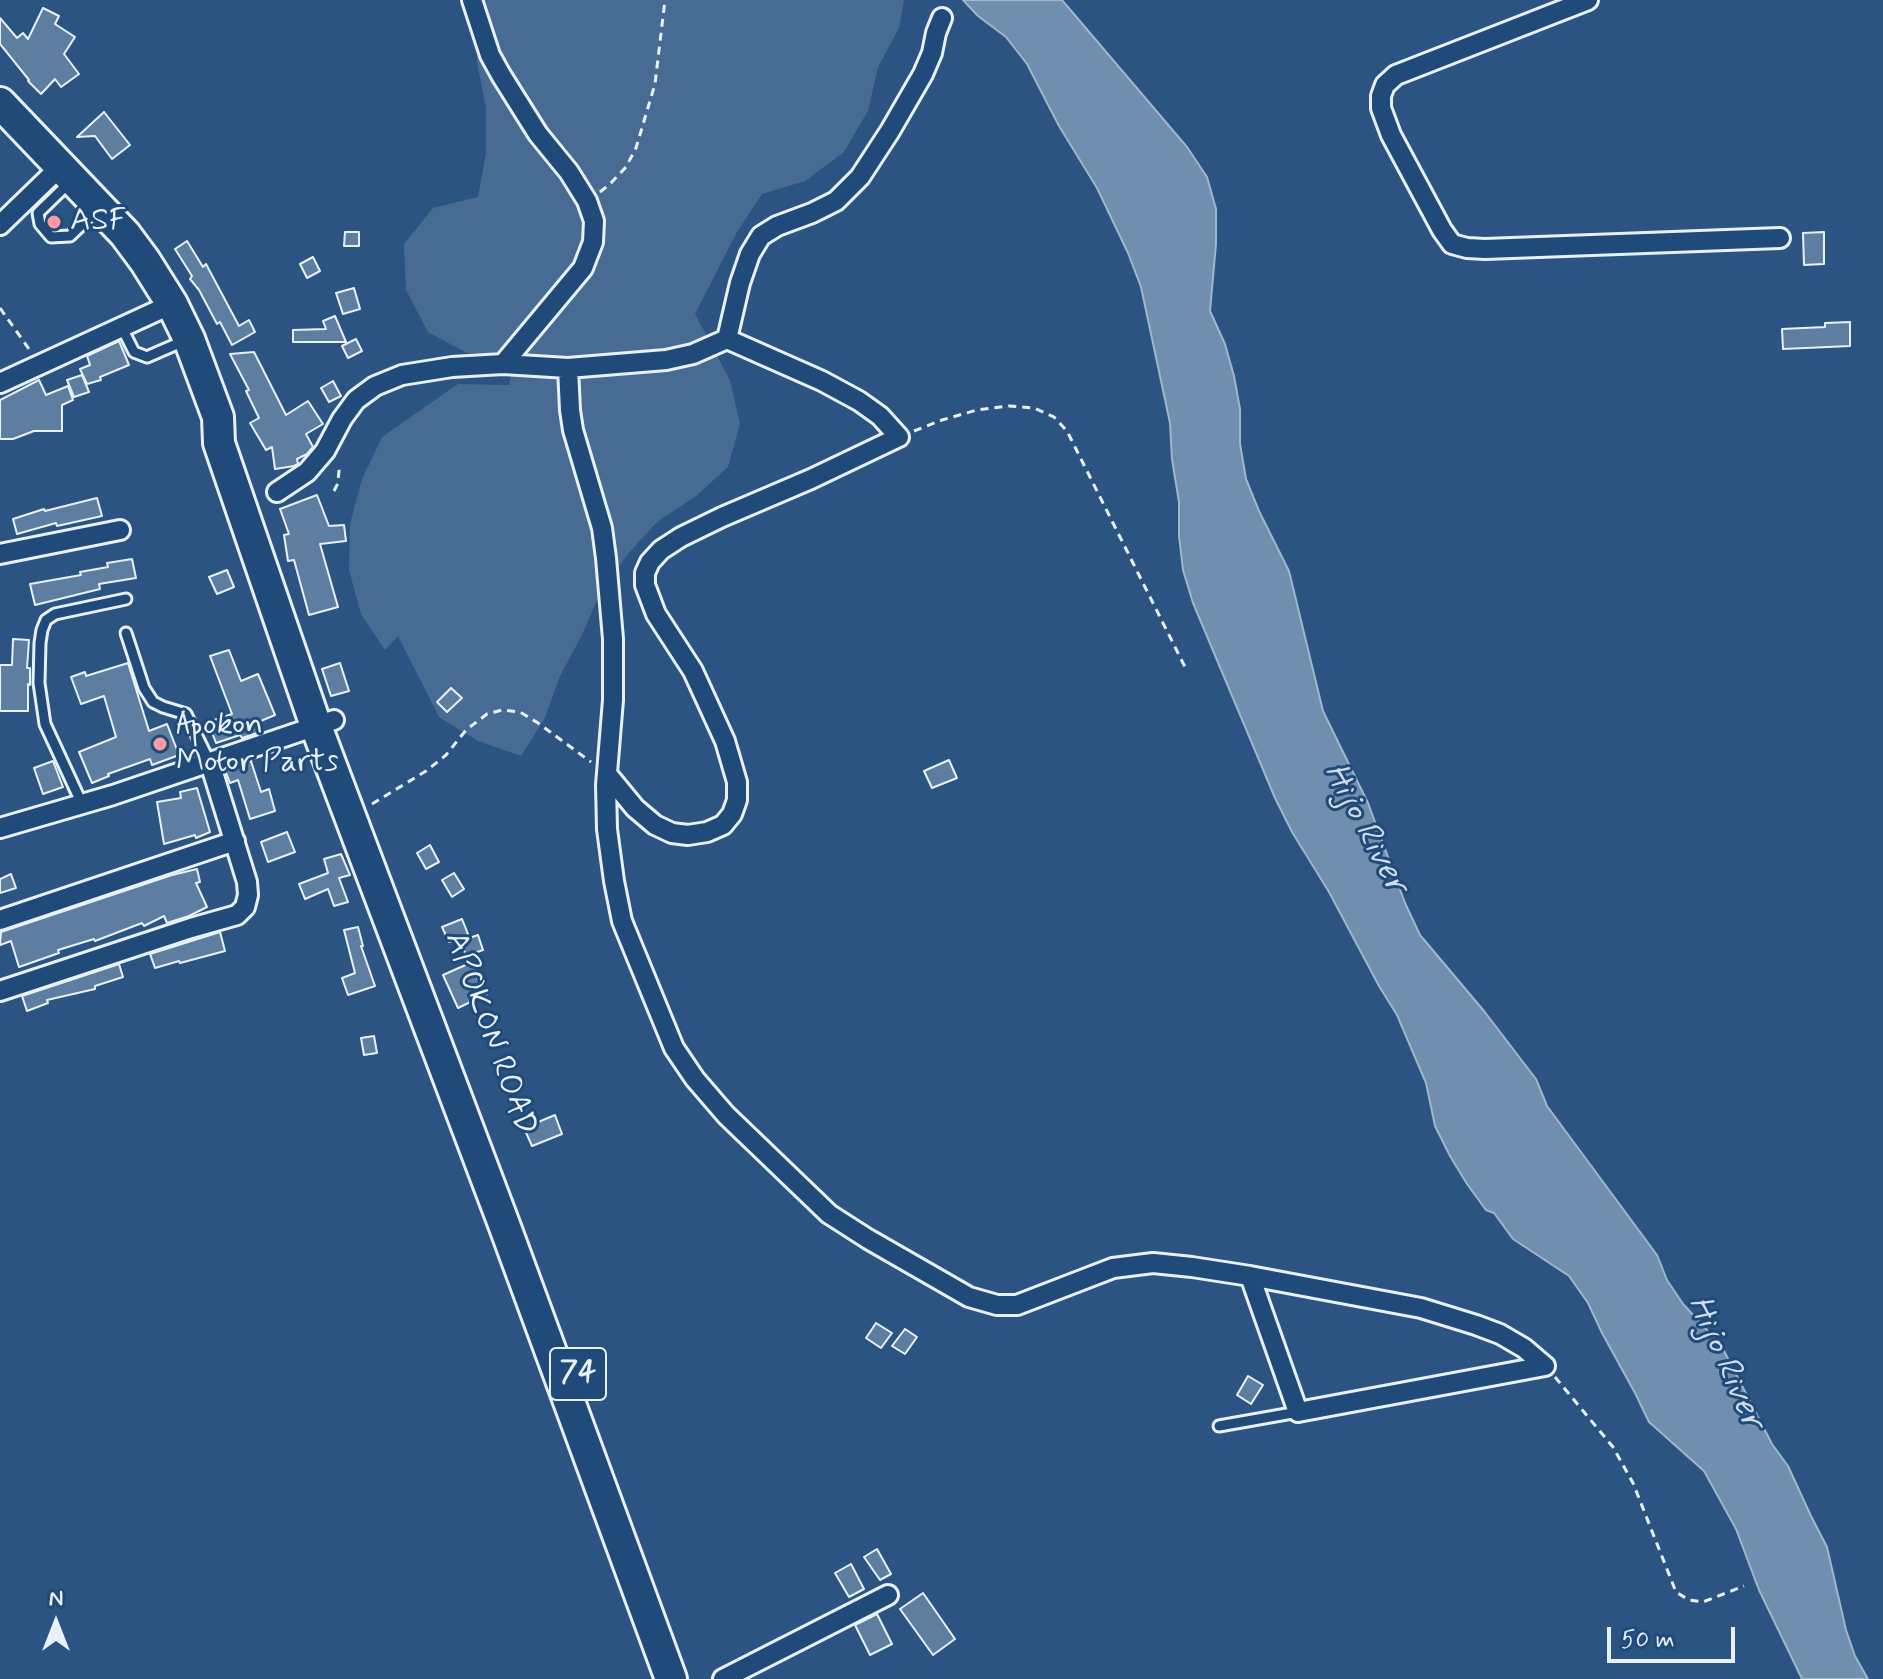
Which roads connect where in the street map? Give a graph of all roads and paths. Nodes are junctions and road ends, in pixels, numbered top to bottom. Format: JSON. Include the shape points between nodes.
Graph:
{"nodes":[{"id":1,"x":472,"y":0,"type":"edge"},
{"id":2,"x":665,"y":0,"type":"edge"},
{"id":3,"x":1588,"y":0,"type":"edge"},
{"id":4,"x":942,"y":18,"type":"dead end"},
{"id":5,"x":0,"y":103,"type":"edge"},
{"id":6,"x":67,"y":172,"type":"junction"},
{"id":7,"x":587,"y":201,"type":"junction"},
{"id":8,"x":100,"y":207,"type":"junction"},
{"id":9,"x":0,"y":225,"type":"edge"},
{"id":10,"x":1780,"y":238,"type":"dead end"},
{"id":11,"x":172,"y":304,"type":"junction"},
{"id":12,"x":0,"y":308,"type":"edge"},
{"id":13,"x":122,"y":328,"type":"junction"},
{"id":14,"x":189,"y":339,"type":"junction"},
{"id":15,"x":727,"y":339,"type":"junction"},
{"id":16,"x":503,"y":364,"type":"junction"},
{"id":17,"x":41,"y":365,"type":"junction"},
{"id":18,"x":568,"y":368,"type":"junction"},
{"id":19,"x":0,"y":383,"type":"edge"},
{"id":20,"x":899,"y":437,"type":"junction"},
{"id":21,"x":325,"y":451,"type":"junction"},
{"id":22,"x":334,"y":491,"type":"dead end"},
{"id":23,"x":277,"y":492,"type":"dead end"},
{"id":24,"x":120,"y":530,"type":"dead end"},
{"id":25,"x":0,"y":554,"type":"edge"},
{"id":26,"x":126,"y":599,"type":"dead end"},
{"id":27,"x":126,"y":633,"type":"dead end"},
{"id":28,"x":1185,"y":667,"type":"dead end"},
{"id":29,"x":325,"y":723,"type":"junction"},
{"id":30,"x":210,"y":763,"type":"junction"},
{"id":31,"x":607,"y":774,"type":"junction"},
{"id":32,"x":82,"y":804,"type":"junction"},
{"id":33,"x":365,"y":808,"type":"junction"},
{"id":34,"x":0,"y":828,"type":"edge"},
{"id":35,"x":235,"y":841,"type":"junction"},
{"id":36,"x":0,"y":920,"type":"edge"},
{"id":37,"x":0,"y":991,"type":"edge"},
{"id":38,"x":1250,"y":1276,"type":"junction"},
{"id":39,"x":1545,"y":1366,"type":"junction"},
{"id":40,"x":1298,"y":1412,"type":"junction"},
{"id":41,"x":1219,"y":1426,"type":"dead end"},
{"id":42,"x":1744,"y":1586,"type":"dead end"},
{"id":43,"x":888,"y":1595,"type":"dead end"},
{"id":44,"x":671,"y":1679,"type":"edge"},
{"id":45,"x":689,"y":1679,"type":"edge"},
{"id":46,"x":723,"y":1679,"type":"edge"}],
"edges":[{"from":1,"to":7,"type":"street","via":[[501,75]]},
{"from":2,"to":7,"type":"path","via":[[655,84],[636,148],[626,167]]},
{"from":3,"to":10,"type":"street","via":[[1396,75],[1385,85],[1381,108],[1391,135],[1452,244],[1485,249]]},
{"from":4,"to":15,"type":"street","via":[[923,74],[860,177],[836,201],[761,236],[740,283]]},
{"from":5,"to":6,"type":"highway","name":"APOKON ROAD","number":"74"},
{"from":6,"to":8,"type":"highway","name":"APOKON ROAD","number":"74"},
{"from":6,"to":8,"type":"lane","via":[[38,213],[51,237],[70,236]]},
{"from":6,"to":9,"type":"street"},
{"from":7,"to":16,"type":"street","via":[[594,221],[593,242],[583,268]]},
{"from":8,"to":11,"type":"highway","name":"APOKON ROAD","number":"74"},
{"from":11,"to":13,"type":"street"},
{"from":11,"to":14,"type":"highway","name":"APOKON ROAD","number":"74"},
{"from":12,"to":17,"type":"path"},
{"from":13,"to":14,"type":"lane","via":[[134,352],[147,357]]},
{"from":13,"to":17,"type":"street"},
{"from":14,"to":29,"type":"highway","name":"APOKON ROAD","number":"74","via":[[218,417],[219,443]]},
{"from":15,"to":18,"type":"street","via":[[666,360]]},
{"from":15,"to":20,"type":"street","via":[[859,401]]},
{"from":16,"to":18,"type":"street"},
{"from":16,"to":21,"type":"street","via":[[402,375],[375,386],[356,400]]},
{"from":17,"to":19,"type":"street"},
{"from":18,"to":31,"type":"street","via":[[573,430],[606,558],[613,639]]},
{"from":20,"to":28,"type":"path","via":[[977,410],[1034,408],[1054,417],[1067,431]]},
{"from":20,"to":31,"type":"street","via":[[681,537],[661,550],[645,573],[656,614],[693,671],[725,741],[737,800],[723,825],[688,835],[672,833],[635,808]]},
{"from":21,"to":22,"type":"path","via":[[339,470]]},
{"from":21,"to":23,"type":"street","via":[[307,472]]},
{"from":24,"to":25,"type":"street"},
{"from":26,"to":32,"type":"lane","via":[[55,614],[42,630],[39,683],[45,724]]},
{"from":27,"to":30,"type":"lane","via":[[153,702],[186,714]]},
{"from":29,"to":30,"type":"street"},
{"from":29,"to":33,"type":"highway","name":"APOKON ROAD","number":"74"},
{"from":29,"to":44,"type":"highway","name":"APOKON ROAD","number":"74"},
{"from":30,"to":32,"type":"street"},
{"from":30,"to":35,"type":"street"},
{"from":31,"to":33,"type":"path","via":[[520,712],[502,710],[487,714],[426,771]]},
{"from":31,"to":38,"type":"street","via":[[607,829],[622,921],[674,1048],[726,1115],[829,1214],[969,1297],[997,1305],[1028,1302],[1113,1268],[1153,1263]]},
{"from":32,"to":34,"type":"street"},
{"from":33,"to":45,"type":"highway","name":"APOKON ROAD","number":"74"},
{"from":35,"to":36,"type":"street"},
{"from":35,"to":37,"type":"street","via":[[248,895],[237,915]]},
{"from":38,"to":39,"type":"street","via":[[1421,1308],[1500,1334]]},
{"from":38,"to":40,"type":"street"},
{"from":39,"to":40,"type":"street"},
{"from":39,"to":42,"type":"path","via":[[1613,1447],[1676,1592],[1703,1602]]},
{"from":40,"to":41,"type":"lane"},
{"from":43,"to":46,"type":"street"}]}
